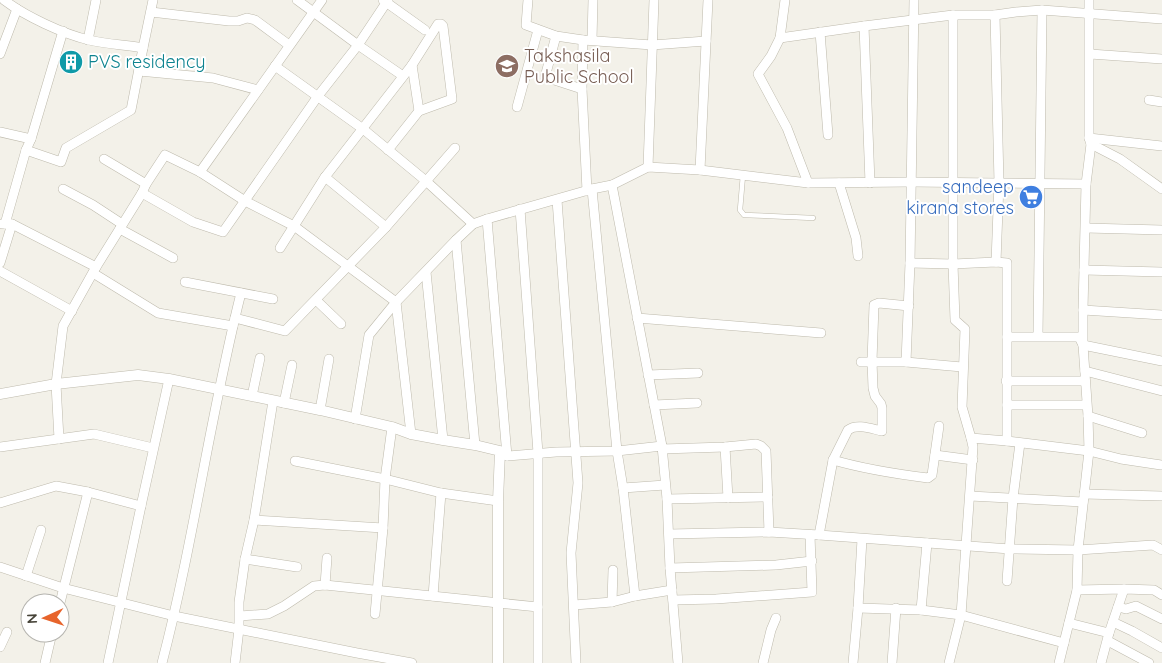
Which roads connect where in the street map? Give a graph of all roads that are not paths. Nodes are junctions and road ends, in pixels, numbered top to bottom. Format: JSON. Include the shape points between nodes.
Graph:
{"nodes":[{"id":1,"x":4,"y":0,"type":"edge"},
{"id":2,"x":96,"y":0,"type":"edge"},
{"id":3,"x":153,"y":0,"type":"edge"},
{"id":4,"x":297,"y":0,"type":"edge"},
{"id":5,"x":322,"y":0,"type":"edge"},
{"id":6,"x":528,"y":0,"type":"edge"},
{"id":7,"x":593,"y":0,"type":"edge"},
{"id":8,"x":654,"y":0,"type":"edge"},
{"id":9,"x":708,"y":0,"type":"edge"},
{"id":10,"x":785,"y":0,"type":"edge"},
{"id":11,"x":914,"y":0,"type":"edge"},
{"id":12,"x":1089,"y":0,"type":"edge"},
{"id":13,"x":386,"y":1,"type":"edge"},
{"id":14,"x":17,"y":9,"type":"junction"},
{"id":15,"x":1042,"y":10,"type":"junction"},
{"id":16,"x":151,"y":12,"type":"junction"},
{"id":17,"x":313,"y":12,"type":"junction"},
{"id":18,"x":1090,"y":13,"type":"junction"},
{"id":19,"x":953,"y":15,"type":"junction"},
{"id":20,"x":995,"y":15,"type":"junction"},
{"id":21,"x":1162,"y":19,"type":"edge"},
{"id":22,"x":913,"y":21,"type":"junction"},
{"id":23,"x":864,"y":26,"type":"junction"},
{"id":24,"x":425,"y":30,"type":"dead end"},
{"id":25,"x":538,"y":30,"type":"junction"},
{"id":26,"x":63,"y":31,"type":"junction"},
{"id":27,"x":820,"y":32,"type":"junction"},
{"id":28,"x":556,"y":36,"type":"junction"},
{"id":29,"x":780,"y":38,"type":"junction"},
{"id":30,"x":88,"y":40,"type":"junction"},
{"id":31,"x":587,"y":40,"type":"junction"},
{"id":32,"x":706,"y":41,"type":"junction"},
{"id":33,"x":289,"y":45,"type":"junction"},
{"id":34,"x":358,"y":45,"type":"junction"},
{"id":35,"x":652,"y":45,"type":"junction"},
{"id":36,"x":143,"y":48,"type":"junction"},
{"id":37,"x":0,"y":54,"type":"edge"},
{"id":38,"x":1090,"y":54,"type":"junction"},
{"id":39,"x":1162,"y":59,"type":"edge"},
{"id":40,"x":275,"y":66,"type":"junction"},
{"id":41,"x":412,"y":66,"type":"junction"},
{"id":42,"x":139,"y":71,"type":"junction"},
{"id":43,"x":403,"y":76,"type":"junction"},
{"id":44,"x":582,"y":89,"type":"junction"},
{"id":45,"x":258,"y":90,"type":"junction"},
{"id":46,"x":318,"y":96,"type":"junction"},
{"id":47,"x":1149,"y":100,"type":"dead end"},
{"id":48,"x":1162,"y":102,"type":"edge"},
{"id":49,"x":517,"y":107,"type":"dead end"},
{"id":50,"x":419,"y":111,"type":"junction"},
{"id":51,"x":363,"y":129,"type":"junction"},
{"id":52,"x":0,"y":132,"type":"edge"},
{"id":53,"x":828,"y":135,"type":"dead end"},
{"id":54,"x":31,"y":139,"type":"junction"},
{"id":55,"x":1090,"y":141,"type":"junction"},
{"id":56,"x":1162,"y":146,"type":"edge"},
{"id":57,"x":455,"y":148,"type":"dead end"},
{"id":58,"x":26,"y":150,"type":"junction"},
{"id":59,"x":388,"y":150,"type":"junction"},
{"id":60,"x":104,"y":159,"type":"dead end"},
{"id":61,"x":648,"y":167,"type":"junction"},
{"id":62,"x":700,"y":170,"type":"junction"},
{"id":63,"x":200,"y":172,"type":"junction"},
{"id":64,"x":743,"y":175,"type":"junction"},
{"id":65,"x":325,"y":178,"type":"junction"},
{"id":66,"x":426,"y":181,"type":"junction"},
{"id":67,"x":912,"y":182,"type":"junction"},
{"id":68,"x":808,"y":183,"type":"junction"},
{"id":69,"x":839,"y":183,"type":"junction"},
{"id":70,"x":870,"y":183,"type":"junction"},
{"id":71,"x":999,"y":183,"type":"junction"},
{"id":72,"x":146,"y":184,"type":"junction"},
{"id":73,"x":954,"y":184,"type":"junction"},
{"id":74,"x":1039,"y":184,"type":"junction"},
{"id":75,"x":1086,"y":184,"type":"junction"},
{"id":76,"x":612,"y":185,"type":"junction"},
{"id":77,"x":63,"y":189,"type":"dead end"},
{"id":78,"x":1162,"y":189,"type":"edge"},
{"id":79,"x":590,"y":190,"type":"junction"},
{"id":80,"x":142,"y":193,"type":"junction"},
{"id":81,"x":557,"y":200,"type":"junction"},
{"id":82,"x":245,"y":201,"type":"junction"},
{"id":83,"x":520,"y":210,"type":"junction"},
{"id":84,"x":813,"y":218,"type":"dead end"},
{"id":85,"x":487,"y":219,"type":"junction"},
{"id":86,"x":6,"y":224,"type":"edge"},
{"id":87,"x":473,"y":224,"type":"junction"},
{"id":88,"x":121,"y":226,"type":"junction"},
{"id":89,"x":294,"y":226,"type":"junction"},
{"id":90,"x":386,"y":228,"type":"junction"},
{"id":91,"x":1086,"y":228,"type":"junction"},
{"id":92,"x":1162,"y":230,"type":"edge"},
{"id":93,"x":456,"y":240,"type":"junction"},
{"id":94,"x":280,"y":248,"type":"dead end"},
{"id":95,"x":858,"y":256,"type":"dead end"},
{"id":96,"x":173,"y":258,"type":"dead end"},
{"id":97,"x":996,"y":262,"type":"junction"},
{"id":98,"x":0,"y":263,"type":"edge"},
{"id":99,"x":910,"y":263,"type":"junction"},
{"id":100,"x":953,"y":264,"type":"junction"},
{"id":101,"x":348,"y":267,"type":"junction"},
{"id":102,"x":95,"y":270,"type":"junction"},
{"id":103,"x":1084,"y":270,"type":"junction"},
{"id":104,"x":0,"y":271,"type":"edge"},
{"id":105,"x":426,"y":272,"type":"junction"},
{"id":106,"x":1162,"y":272,"type":"edge"},
{"id":107,"x":185,"y":282,"type":"dead end"},
{"id":108,"x":241,"y":293,"type":"junction"},
{"id":109,"x":274,"y":299,"type":"dead end"},
{"id":110,"x":316,"y":300,"type":"junction"},
{"id":111,"x":396,"y":302,"type":"junction"},
{"id":112,"x":909,"y":306,"type":"junction"},
{"id":113,"x":1083,"y":310,"type":"junction"},
{"id":114,"x":72,"y":311,"type":"junction"},
{"id":115,"x":1162,"y":315,"type":"edge"},
{"id":116,"x":638,"y":318,"type":"junction"},
{"id":117,"x":234,"y":322,"type":"junction"},
{"id":118,"x":341,"y":324,"type":"dead end"},
{"id":119,"x":821,"y":333,"type":"dead end"},
{"id":120,"x":1038,"y":336,"type":"junction"},
{"id":121,"x":1007,"y":337,"type":"junction"},
{"id":122,"x":1083,"y":345,"type":"junction"},
{"id":123,"x":260,"y":358,"type":"dead end"},
{"id":124,"x":329,"y":359,"type":"dead end"},
{"id":125,"x":872,"y":361,"type":"junction"},
{"id":126,"x":1162,"y":361,"type":"edge"},
{"id":127,"x":861,"y":362,"type":"dead end"},
{"id":128,"x":906,"y":362,"type":"junction"},
{"id":129,"x":292,"y":365,"type":"dead end"},
{"id":130,"x":962,"y":367,"type":"junction"},
{"id":131,"x":1084,"y":370,"type":"junction"},
{"id":132,"x":698,"y":373,"type":"dead end"},
{"id":133,"x":648,"y":375,"type":"junction"},
{"id":134,"x":169,"y":378,"type":"junction"},
{"id":135,"x":1006,"y":381,"type":"junction"},
{"id":136,"x":1085,"y":381,"type":"junction"},
{"id":137,"x":56,"y":384,"type":"junction"},
{"id":138,"x":219,"y":390,"type":"junction"},
{"id":139,"x":1162,"y":391,"type":"edge"},
{"id":140,"x":0,"y":394,"type":"edge"},
{"id":141,"x":252,"y":396,"type":"junction"},
{"id":142,"x":274,"y":401,"type":"junction"},
{"id":143,"x":284,"y":403,"type":"junction"},
{"id":144,"x":697,"y":403,"type":"dead end"},
{"id":145,"x":654,"y":404,"type":"junction"},
{"id":146,"x":1006,"y":405,"type":"junction"},
{"id":147,"x":1086,"y":405,"type":"junction"},
{"id":148,"x":320,"y":410,"type":"junction"},
{"id":149,"x":1088,"y":416,"type":"junction"},
{"id":150,"x":355,"y":419,"type":"junction"},
{"id":151,"x":939,"y":426,"type":"dead end"},
{"id":152,"x":392,"y":427,"type":"junction"},
{"id":153,"x":411,"y":434,"type":"junction"},
{"id":154,"x":1142,"y":434,"type":"dead end"},
{"id":155,"x":971,"y":438,"type":"junction"},
{"id":156,"x":58,"y":439,"type":"junction"},
{"id":157,"x":443,"y":440,"type":"junction"},
{"id":158,"x":1007,"y":441,"type":"junction"},
{"id":159,"x":1020,"y":443,"type":"junction"},
{"id":160,"x":475,"y":445,"type":"junction"},
{"id":161,"x":0,"y":447,"type":"edge"},
{"id":162,"x":725,"y":447,"type":"junction"},
{"id":163,"x":153,"y":448,"type":"junction"},
{"id":164,"x":662,"y":448,"type":"junction"},
{"id":165,"x":617,"y":451,"type":"junction"},
{"id":166,"x":575,"y":452,"type":"junction"},
{"id":167,"x":1089,"y":452,"type":"junction"},
{"id":168,"x":503,"y":453,"type":"junction"},
{"id":169,"x":538,"y":453,"type":"junction"},
{"id":170,"x":935,"y":455,"type":"junction"},
{"id":171,"x":833,"y":460,"type":"junction"},
{"id":172,"x":973,"y":460,"type":"junction"},
{"id":173,"x":295,"y":461,"type":"dead end"},
{"id":174,"x":1161,"y":465,"type":"edge"},
{"id":175,"x":385,"y":479,"type":"junction"},
{"id":176,"x":665,"y":485,"type":"junction"},
{"id":177,"x":623,"y":488,"type":"junction"},
{"id":178,"x":88,"y":492,"type":"junction"},
{"id":179,"x":441,"y":493,"type":"junction"},
{"id":180,"x":970,"y":496,"type":"junction"},
{"id":181,"x":1162,"y":496,"type":"edge"},
{"id":182,"x":768,"y":497,"type":"junction"},
{"id":183,"x":667,"y":498,"type":"junction"},
{"id":184,"x":728,"y":498,"type":"junction"},
{"id":185,"x":1013,"y":498,"type":"junction"},
{"id":186,"x":1083,"y":498,"type":"junction"},
{"id":187,"x":498,"y":501,"type":"junction"},
{"id":188,"x":0,"y":503,"type":"edge"},
{"id":189,"x":141,"y":506,"type":"junction"},
{"id":190,"x":254,"y":520,"type":"junction"},
{"id":191,"x":382,"y":528,"type":"junction"},
{"id":192,"x":41,"y":530,"type":"dead end"},
{"id":193,"x":769,"y":532,"type":"junction"},
{"id":194,"x":669,"y":534,"type":"junction"},
{"id":195,"x":814,"y":535,"type":"junction"},
{"id":196,"x":862,"y":539,"type":"junction"},
{"id":197,"x":927,"y":544,"type":"junction"},
{"id":198,"x":966,"y":546,"type":"junction"},
{"id":199,"x":1010,"y":549,"type":"junction"},
{"id":200,"x":1078,"y":550,"type":"junction"},
{"id":201,"x":1162,"y":550,"type":"edge"},
{"id":202,"x":327,"y":558,"type":"dead end"},
{"id":203,"x":246,"y":559,"type":"junction"},
{"id":204,"x":812,"y":561,"type":"junction"},
{"id":205,"x":0,"y":566,"type":"edge"},
{"id":206,"x":297,"y":567,"type":"dead end"},
{"id":207,"x":670,"y":568,"type":"junction"},
{"id":208,"x":613,"y":570,"type":"dead end"},
{"id":209,"x":26,"y":576,"type":"junction"},
{"id":210,"x":1007,"y":581,"type":"dead end"},
{"id":211,"x":325,"y":585,"type":"junction"},
{"id":212,"x":63,"y":588,"type":"junction"},
{"id":213,"x":1124,"y":589,"type":"junction"},
{"id":214,"x":1077,"y":590,"type":"junction"},
{"id":215,"x":378,"y":591,"type":"junction"},
{"id":216,"x":62,"y":593,"type":"edge"},
{"id":217,"x":672,"y":595,"type":"junction"},
{"id":218,"x":1162,"y":595,"type":"edge"},
{"id":219,"x":433,"y":596,"type":"junction"},
{"id":220,"x":635,"y":596,"type":"junction"},
{"id":221,"x":498,"y":602,"type":"junction"},
{"id":222,"x":612,"y":602,"type":"junction"},
{"id":223,"x":120,"y":603,"type":"junction"},
{"id":224,"x":574,"y":605,"type":"junction"},
{"id":225,"x":538,"y":607,"type":"junction"},
{"id":226,"x":1118,"y":607,"type":"junction"},
{"id":227,"x":858,"y":608,"type":"junction"},
{"id":228,"x":896,"y":608,"type":"junction"},
{"id":229,"x":920,"y":610,"type":"junction"},
{"id":230,"x":375,"y":614,"type":"dead end"},
{"id":231,"x":961,"y":615,"type":"junction"},
{"id":232,"x":174,"y":616,"type":"junction"},
{"id":233,"x":240,"y":616,"type":"junction"},
{"id":234,"x":776,"y":618,"type":"dead end"},
{"id":235,"x":1162,"y":620,"type":"edge"},
{"id":236,"x":1113,"y":622,"type":"junction"},
{"id":237,"x":1069,"y":623,"type":"junction"},
{"id":238,"x":239,"y":629,"type":"junction"},
{"id":239,"x":7,"y":632,"type":"dead end"},
{"id":240,"x":1108,"y":637,"type":"junction"},
{"id":241,"x":50,"y":643,"type":"edge"},
{"id":242,"x":1064,"y":643,"type":"junction"},
{"id":243,"x":0,"y":647,"type":"edge"},
{"id":244,"x":1162,"y":648,"type":"edge"},
{"id":245,"x":357,"y":653,"type":"junction"},
{"id":246,"x":45,"y":663,"type":"edge"},
{"id":247,"x":108,"y":663,"type":"edge"},
{"id":248,"x":162,"y":663,"type":"edge"},
{"id":249,"x":235,"y":663,"type":"edge"},
{"id":250,"x":355,"y":663,"type":"edge"},
{"id":251,"x":412,"y":663,"type":"edge"},
{"id":252,"x":498,"y":663,"type":"edge"},
{"id":253,"x":538,"y":663,"type":"edge"},
{"id":254,"x":576,"y":663,"type":"edge"},
{"id":255,"x":678,"y":663,"type":"edge"},
{"id":256,"x":763,"y":663,"type":"edge"},
{"id":257,"x":853,"y":663,"type":"edge"},
{"id":258,"x":892,"y":663,"type":"edge"},
{"id":259,"x":949,"y":663,"type":"edge"},
{"id":260,"x":1059,"y":663,"type":"edge"},
{"id":261,"x":1102,"y":663,"type":"edge"},
{"id":262,"x":1150,"y":663,"type":"edge"}],
"edges":[{"from":1,"to":14,"type":"street"},
{"from":2,"to":30,"type":"street"},
{"from":3,"to":16,"type":"street"},
{"from":4,"to":17,"type":"street"},
{"from":5,"to":17,"type":"street"},
{"from":6,"to":25,"type":"street","via":[[526,25]]},
{"from":7,"to":31,"type":"street"},
{"from":8,"to":35,"type":"street"},
{"from":9,"to":32,"type":"street"},
{"from":10,"to":29,"type":"street"},
{"from":11,"to":22,"type":"street"},
{"from":12,"to":18,"type":"street"},
{"from":13,"to":24,"type":"street"},
{"from":13,"to":34,"type":"street"},
{"from":14,"to":26,"type":"street"},
{"from":14,"to":37,"type":"street"},
{"from":15,"to":18,"type":"street"},
{"from":15,"to":20,"type":"street"},
{"from":15,"to":74,"type":"street"},
{"from":16,"to":33,"type":"street","via":[[229,21],[250,18]]},
{"from":16,"to":36,"type":"street"},
{"from":17,"to":33,"type":"street"},
{"from":17,"to":34,"type":"street"},
{"from":18,"to":21,"type":"street"},
{"from":18,"to":38,"type":"street"},
{"from":19,"to":20,"type":"street"},
{"from":19,"to":22,"type":"street"},
{"from":19,"to":73,"type":"street"},
{"from":20,"to":71,"type":"street"},
{"from":22,"to":23,"type":"street"},
{"from":22,"to":67,"type":"street"},
{"from":23,"to":27,"type":"street"},
{"from":23,"to":70,"type":"street"},
{"from":25,"to":28,"type":"street"},
{"from":25,"to":49,"type":"street"},
{"from":26,"to":30,"type":"street"},
{"from":26,"to":54,"type":"street"},
{"from":27,"to":29,"type":"street"},
{"from":27,"to":53,"type":"street"},
{"from":28,"to":31,"type":"street"},
{"from":28,"to":44,"type":"street","via":[[545,77]]},
{"from":29,"to":68,"type":"street","via":[[758,74],[787,128]]},
{"from":30,"to":36,"type":"street"},
{"from":31,"to":35,"type":"street"},
{"from":31,"to":44,"type":"street"},
{"from":32,"to":35,"type":"street"},
{"from":32,"to":62,"type":"street"},
{"from":33,"to":40,"type":"street"},
{"from":34,"to":43,"type":"street"},
{"from":34,"to":46,"type":"street"},
{"from":35,"to":61,"type":"street"},
{"from":36,"to":42,"type":"street"},
{"from":38,"to":39,"type":"street"},
{"from":38,"to":55,"type":"street"},
{"from":40,"to":45,"type":"street"},
{"from":40,"to":46,"type":"street"},
{"from":41,"to":43,"type":"street"},
{"from":41,"to":50,"type":"street"},
{"from":41,"to":50,"type":"street","via":[[441,24],[452,100]]},
{"from":42,"to":45,"type":"street","via":[[213,78]]},
{"from":42,"to":58,"type":"street","via":[[131,110],[66,148],[61,162]]},
{"from":43,"to":51,"type":"street"},
{"from":44,"to":79,"type":"street"},
{"from":45,"to":63,"type":"street"},
{"from":46,"to":51,"type":"street"},
{"from":46,"to":82,"type":"street"},
{"from":47,"to":48,"type":"street"},
{"from":50,"to":59,"type":"street"},
{"from":51,"to":59,"type":"street"},
{"from":51,"to":65,"type":"street"},
{"from":52,"to":54,"type":"street"},
{"from":54,"to":58,"type":"street"},
{"from":55,"to":56,"type":"street"},
{"from":55,"to":75,"type":"street"},
{"from":55,"to":78,"type":"street"},
{"from":57,"to":66,"type":"street"},
{"from":58,"to":86,"type":"street"},
{"from":59,"to":66,"type":"street"},
{"from":60,"to":72,"type":"street"},
{"from":61,"to":62,"type":"street"},
{"from":61,"to":76,"type":"street"},
{"from":62,"to":64,"type":"street"},
{"from":63,"to":72,"type":"street","via":[[166,155]]},
{"from":63,"to":82,"type":"street"},
{"from":64,"to":68,"type":"street"},
{"from":64,"to":84,"type":"lane","via":[[740,210],[744,216]]},
{"from":65,"to":89,"type":"street"},
{"from":65,"to":90,"type":"street"},
{"from":66,"to":87,"type":"street"},
{"from":66,"to":90,"type":"street"},
{"from":67,"to":70,"type":"street"},
{"from":67,"to":73,"type":"street"},
{"from":67,"to":99,"type":"street"},
{"from":68,"to":69,"type":"street"},
{"from":69,"to":70,"type":"street"},
{"from":69,"to":95,"type":"street","via":[[856,238]]},
{"from":71,"to":73,"type":"street"},
{"from":71,"to":74,"type":"street"},
{"from":71,"to":97,"type":"street"},
{"from":72,"to":80,"type":"street"},
{"from":73,"to":100,"type":"street"},
{"from":74,"to":75,"type":"street"},
{"from":74,"to":120,"type":"street"},
{"from":75,"to":91,"type":"street"},
{"from":76,"to":79,"type":"street"},
{"from":76,"to":116,"type":"street"},
{"from":77,"to":88,"type":"street","via":[[93,205]]},
{"from":79,"to":81,"type":"street"},
{"from":79,"to":165,"type":"street"},
{"from":80,"to":82,"type":"street","via":[[193,222],[223,232]]},
{"from":80,"to":88,"type":"street"},
{"from":81,"to":83,"type":"street"},
{"from":81,"to":166,"type":"street"},
{"from":82,"to":89,"type":"street"},
{"from":83,"to":85,"type":"street"},
{"from":83,"to":169,"type":"street"},
{"from":85,"to":87,"type":"street"},
{"from":85,"to":168,"type":"street"},
{"from":86,"to":98,"type":"street"},
{"from":86,"to":102,"type":"street"},
{"from":87,"to":93,"type":"street"},
{"from":88,"to":96,"type":"street"},
{"from":88,"to":102,"type":"street"},
{"from":89,"to":94,"type":"street"},
{"from":89,"to":101,"type":"street"},
{"from":90,"to":101,"type":"street"},
{"from":91,"to":92,"type":"street"},
{"from":91,"to":103,"type":"street"},
{"from":93,"to":105,"type":"street"},
{"from":93,"to":160,"type":"street"},
{"from":97,"to":100,"type":"street"},
{"from":97,"to":121,"type":"street","via":[[1007,263]]},
{"from":99,"to":100,"type":"street"},
{"from":99,"to":112,"type":"street"},
{"from":100,"to":130,"type":"street","via":[[955,320],[964,329]]},
{"from":101,"to":110,"type":"street"},
{"from":101,"to":111,"type":"street"},
{"from":102,"to":114,"type":"street"},
{"from":102,"to":117,"type":"street","via":[[158,313]]},
{"from":103,"to":106,"type":"street"},
{"from":103,"to":113,"type":"street"},
{"from":104,"to":114,"type":"street"},
{"from":105,"to":111,"type":"street"},
{"from":105,"to":157,"type":"street"},
{"from":107,"to":108,"type":"street"},
{"from":108,"to":109,"type":"street"},
{"from":108,"to":117,"type":"street"},
{"from":110,"to":117,"type":"street","via":[[285,331]]},
{"from":110,"to":118,"type":"street"},
{"from":111,"to":150,"type":"street","via":[[369,336]]},
{"from":111,"to":153,"type":"street"},
{"from":112,"to":125,"type":"street","via":[[874,305]]},
{"from":112,"to":128,"type":"street"},
{"from":113,"to":115,"type":"street"},
{"from":113,"to":122,"type":"street"},
{"from":114,"to":137,"type":"street","via":[[63,326]]},
{"from":116,"to":119,"type":"street"},
{"from":116,"to":133,"type":"street"},
{"from":117,"to":138,"type":"street"},
{"from":120,"to":121,"type":"street"},
{"from":120,"to":122,"type":"street","via":[[1079,337]]},
{"from":121,"to":135,"type":"street"},
{"from":122,"to":126,"type":"street"},
{"from":122,"to":131,"type":"street"},
{"from":123,"to":141,"type":"street"},
{"from":124,"to":148,"type":"street"},
{"from":125,"to":127,"type":"street"},
{"from":125,"to":128,"type":"street"},
{"from":125,"to":171,"type":"street","via":[[874,393],[882,408],[882,431],[850,428]]},
{"from":128,"to":130,"type":"street"},
{"from":129,"to":143,"type":"street"},
{"from":130,"to":155,"type":"street","via":[[962,408]]},
{"from":131,"to":136,"type":"street"},
{"from":131,"to":139,"type":"street"},
{"from":132,"to":133,"type":"street"},
{"from":133,"to":145,"type":"street"},
{"from":134,"to":137,"type":"street","via":[[138,375]]},
{"from":134,"to":138,"type":"street"},
{"from":134,"to":163,"type":"street"},
{"from":135,"to":136,"type":"street"},
{"from":135,"to":146,"type":"street"},
{"from":136,"to":147,"type":"street"},
{"from":137,"to":140,"type":"street"},
{"from":137,"to":156,"type":"street"},
{"from":138,"to":141,"type":"street"},
{"from":138,"to":232,"type":"street"},
{"from":141,"to":142,"type":"street"},
{"from":142,"to":143,"type":"street"},
{"from":142,"to":190,"type":"street"},
{"from":143,"to":148,"type":"street"},
{"from":144,"to":145,"type":"street"},
{"from":145,"to":164,"type":"street"},
{"from":146,"to":147,"type":"street"},
{"from":146,"to":158,"type":"street"},
{"from":147,"to":149,"type":"street"},
{"from":148,"to":150,"type":"street"},
{"from":149,"to":154,"type":"street"},
{"from":149,"to":167,"type":"street"},
{"from":150,"to":152,"type":"street"},
{"from":151,"to":170,"type":"street"},
{"from":152,"to":153,"type":"street"},
{"from":152,"to":175,"type":"street"},
{"from":153,"to":157,"type":"street"},
{"from":155,"to":158,"type":"street"},
{"from":155,"to":172,"type":"street"},
{"from":156,"to":161,"type":"street"},
{"from":156,"to":163,"type":"street","via":[[94,434]]},
{"from":157,"to":160,"type":"street"},
{"from":158,"to":159,"type":"street"},
{"from":159,"to":167,"type":"street"},
{"from":159,"to":185,"type":"street"},
{"from":160,"to":168,"type":"street"},
{"from":162,"to":164,"type":"street"},
{"from":162,"to":182,"type":"street","via":[[756,444],[765,449]]},
{"from":162,"to":184,"type":"street"},
{"from":163,"to":189,"type":"street"},
{"from":164,"to":165,"type":"street"},
{"from":164,"to":176,"type":"street"},
{"from":165,"to":166,"type":"street"},
{"from":165,"to":177,"type":"street"},
{"from":166,"to":169,"type":"street"},
{"from":166,"to":224,"type":"street","via":[[578,483],[571,553]]},
{"from":167,"to":174,"type":"street"},
{"from":167,"to":186,"type":"street"},
{"from":168,"to":169,"type":"street"},
{"from":168,"to":187,"type":"street"},
{"from":169,"to":225,"type":"street"},
{"from":170,"to":171,"type":"street","via":[[932,474],[928,478]]},
{"from":170,"to":172,"type":"street"},
{"from":171,"to":195,"type":"street"},
{"from":172,"to":180,"type":"street"},
{"from":173,"to":175,"type":"street"},
{"from":175,"to":179,"type":"street"},
{"from":175,"to":191,"type":"street"},
{"from":176,"to":177,"type":"street"},
{"from":176,"to":183,"type":"street"},
{"from":177,"to":220,"type":"street"},
{"from":178,"to":188,"type":"street","via":[[56,486]]},
{"from":178,"to":189,"type":"street"},
{"from":178,"to":212,"type":"street"},
{"from":179,"to":187,"type":"street"},
{"from":179,"to":219,"type":"street"},
{"from":180,"to":185,"type":"street"},
{"from":180,"to":198,"type":"street"},
{"from":181,"to":186,"type":"street"},
{"from":182,"to":184,"type":"street"},
{"from":182,"to":193,"type":"street"},
{"from":183,"to":184,"type":"street"},
{"from":183,"to":194,"type":"street"},
{"from":185,"to":186,"type":"street"},
{"from":185,"to":199,"type":"street"},
{"from":186,"to":200,"type":"street"},
{"from":187,"to":221,"type":"street"},
{"from":189,"to":223,"type":"street"},
{"from":190,"to":191,"type":"street"},
{"from":190,"to":203,"type":"street"},
{"from":191,"to":215,"type":"street"},
{"from":192,"to":209,"type":"street"},
{"from":193,"to":194,"type":"street"},
{"from":193,"to":195,"type":"street"},
{"from":194,"to":207,"type":"street"},
{"from":195,"to":196,"type":"street"},
{"from":195,"to":204,"type":"street"},
{"from":196,"to":197,"type":"street"},
{"from":196,"to":227,"type":"street"},
{"from":197,"to":198,"type":"street"},
{"from":197,"to":229,"type":"street"},
{"from":198,"to":199,"type":"street"},
{"from":198,"to":231,"type":"street"},
{"from":199,"to":200,"type":"street"},
{"from":199,"to":210,"type":"street"},
{"from":200,"to":201,"type":"street","via":[[1153,545]]},
{"from":200,"to":214,"type":"street"},
{"from":202,"to":211,"type":"street"},
{"from":203,"to":206,"type":"street"},
{"from":203,"to":233,"type":"street"},
{"from":204,"to":207,"type":"street"},
{"from":204,"to":217,"type":"street","via":[[812,592],[716,599]]},
{"from":205,"to":209,"type":"street"},
{"from":207,"to":217,"type":"street"},
{"from":208,"to":222,"type":"street"},
{"from":209,"to":212,"type":"street"},
{"from":211,"to":215,"type":"street"},
{"from":211,"to":233,"type":"street","via":[[314,586],[268,614]]},
{"from":212,"to":216,"type":"street"},
{"from":212,"to":223,"type":"street"},
{"from":213,"to":214,"type":"street"},
{"from":213,"to":218,"type":"street","via":[[1154,590]]},
{"from":213,"to":226,"type":"street"},
{"from":214,"to":237,"type":"street"},
{"from":215,"to":219,"type":"street"},
{"from":215,"to":230,"type":"street"},
{"from":217,"to":220,"type":"street"},
{"from":217,"to":255,"type":"street"},
{"from":219,"to":221,"type":"street"},
{"from":220,"to":222,"type":"street"},
{"from":221,"to":225,"type":"street"},
{"from":221,"to":252,"type":"street"},
{"from":222,"to":224,"type":"street"},
{"from":223,"to":232,"type":"street"},
{"from":223,"to":247,"type":"street"},
{"from":224,"to":254,"type":"street"},
{"from":225,"to":253,"type":"street"},
{"from":226,"to":235,"type":"street","via":[[1136,606]]},
{"from":226,"to":236,"type":"street"},
{"from":227,"to":228,"type":"street"},
{"from":227,"to":257,"type":"street"},
{"from":228,"to":229,"type":"street"},
{"from":228,"to":258,"type":"street"},
{"from":229,"to":231,"type":"street"},
{"from":231,"to":242,"type":"street"},
{"from":231,"to":259,"type":"street"},
{"from":232,"to":238,"type":"street"},
{"from":232,"to":248,"type":"street"},
{"from":233,"to":238,"type":"street"},
{"from":234,"to":256,"type":"street"},
{"from":236,"to":240,"type":"street"},
{"from":236,"to":244,"type":"street"},
{"from":237,"to":240,"type":"street"},
{"from":237,"to":242,"type":"street"},
{"from":238,"to":245,"type":"street"},
{"from":238,"to":249,"type":"street"},
{"from":239,"to":243,"type":"street"},
{"from":240,"to":261,"type":"street"},
{"from":240,"to":262,"type":"street"},
{"from":241,"to":246,"type":"street"},
{"from":242,"to":260,"type":"street"},
{"from":245,"to":250,"type":"street"},
{"from":245,"to":251,"type":"street"}]}
